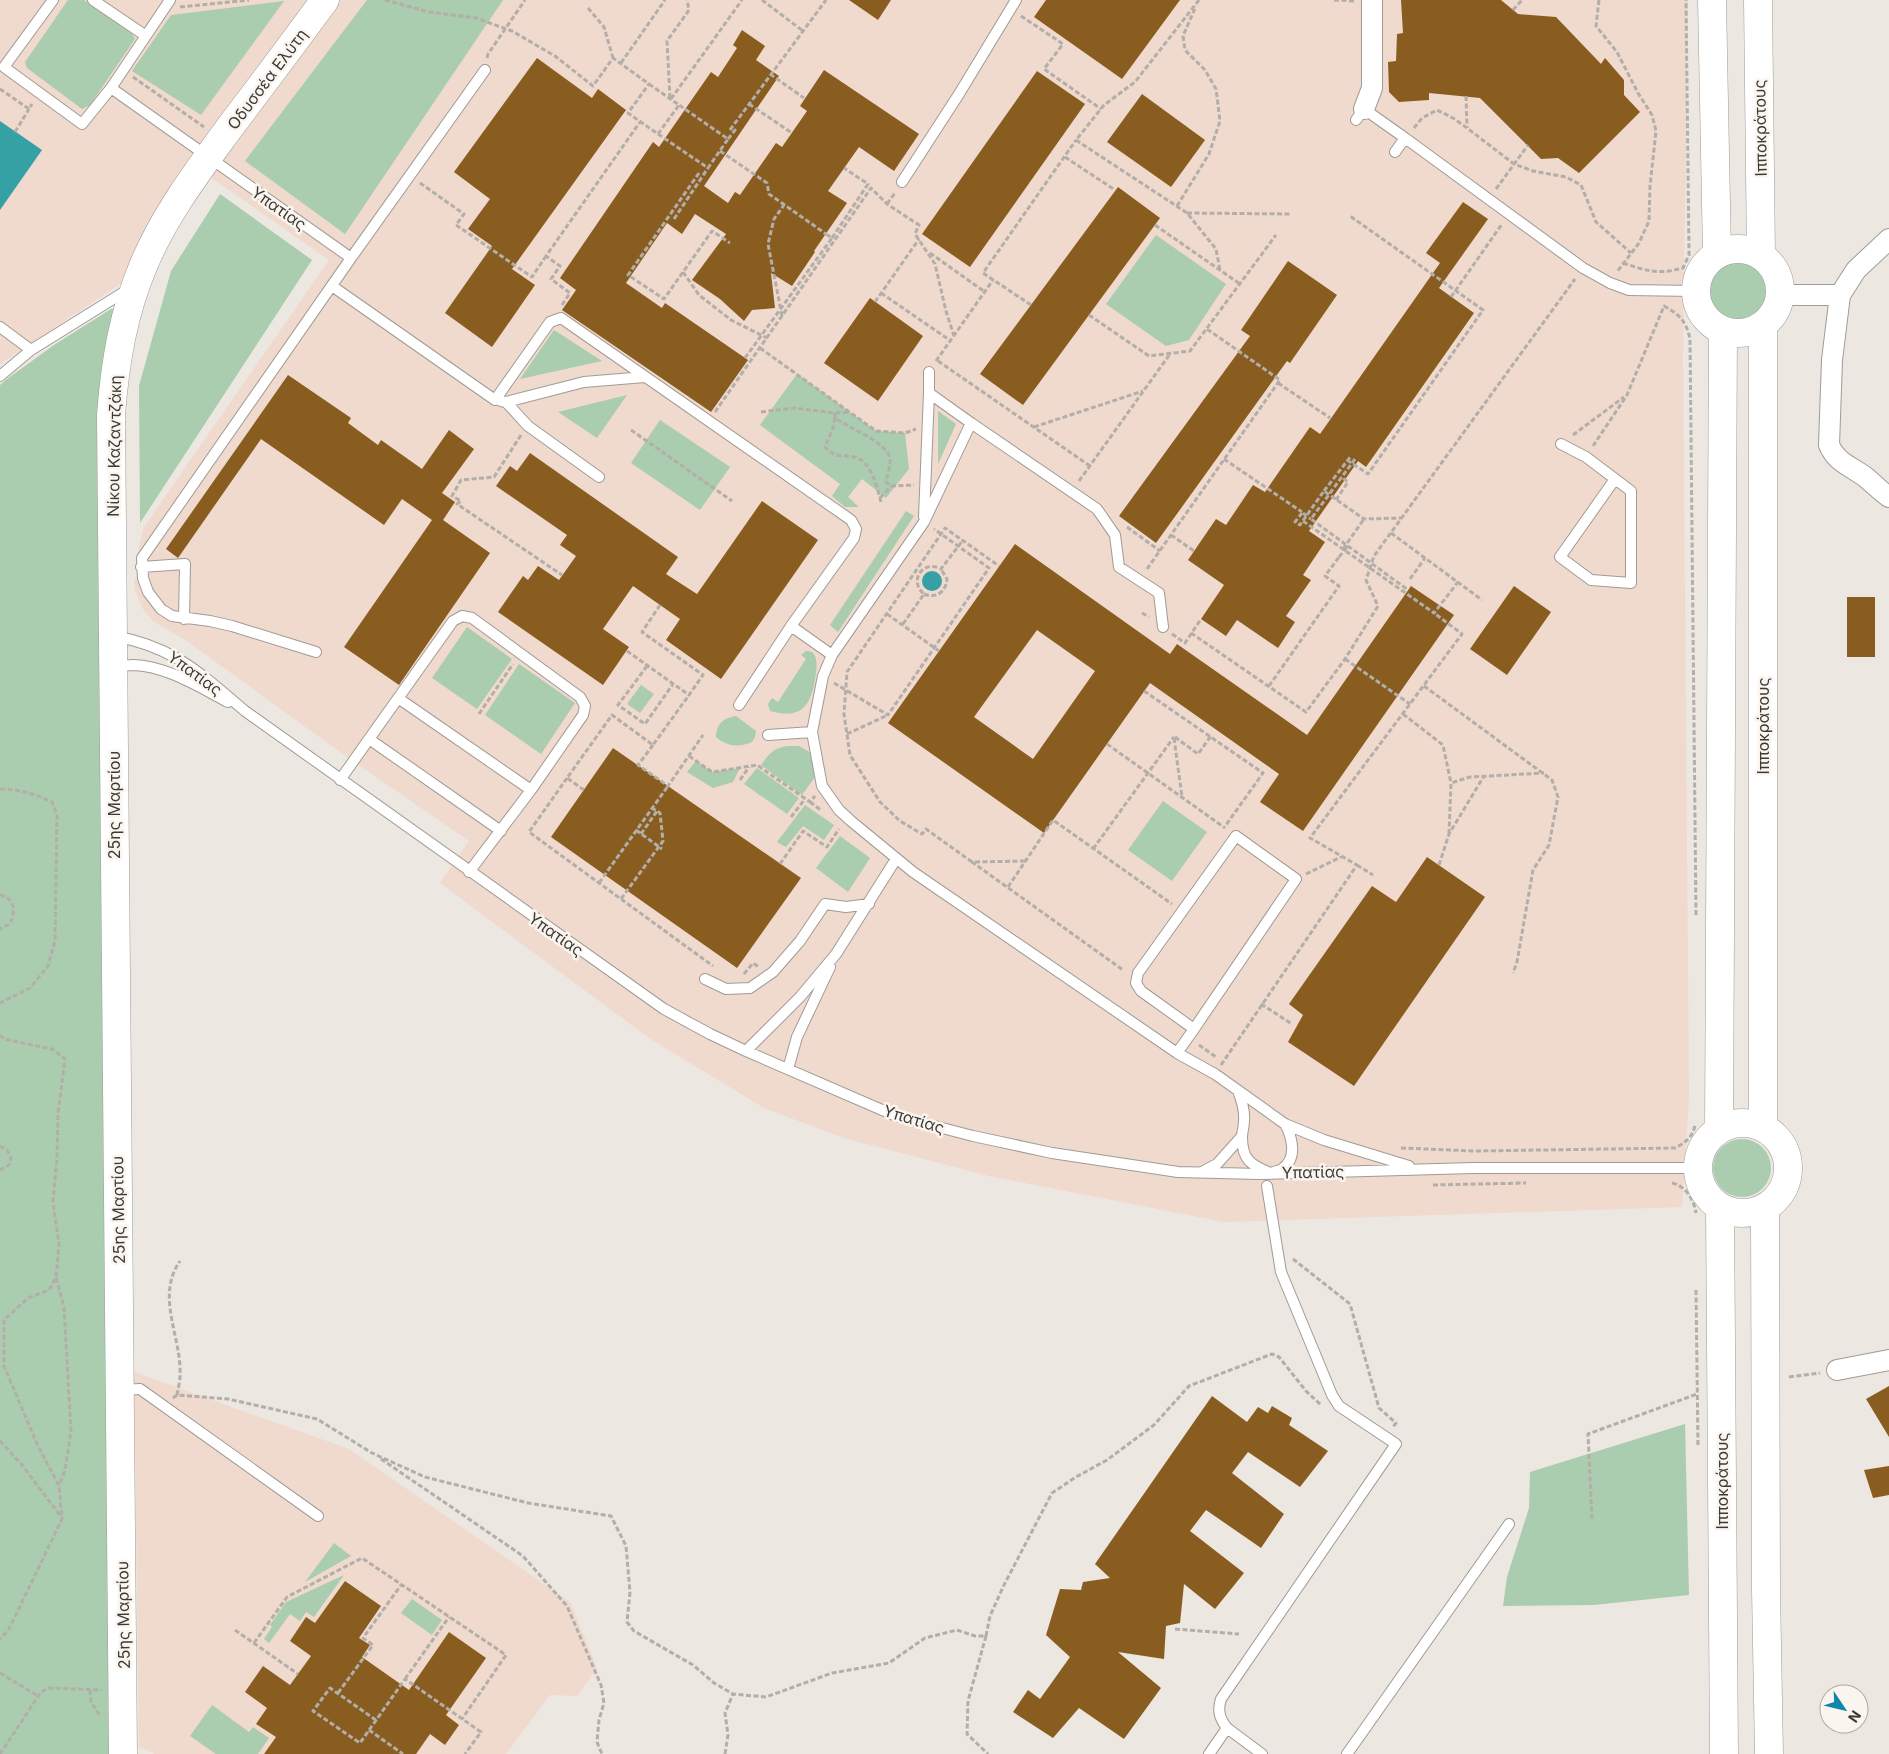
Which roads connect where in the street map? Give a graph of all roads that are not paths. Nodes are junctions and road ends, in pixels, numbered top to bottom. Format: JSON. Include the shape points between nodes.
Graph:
{"nodes":[{"id":1,"x":52,"y":0,"type":"edge"},
{"id":2,"x":94,"y":0,"type":"edge"},
{"id":3,"x":325,"y":0,"type":"edge"},
{"id":4,"x":1372,"y":0,"type":"edge"},
{"id":5,"x":1712,"y":0,"type":"edge"},
{"id":6,"x":1758,"y":0,"type":"edge"},
{"id":7,"x":167,"y":4,"type":"edge"},
{"id":8,"x":1013,"y":4,"type":"edge"},
{"id":9,"x":146,"y":36,"type":"junction"},
{"id":10,"x":485,"y":70,"type":"road end"},
{"id":11,"x":110,"y":88,"type":"junction"},
{"id":12,"x":1360,"y":114,"type":"joint"},
{"id":13,"x":1405,"y":138,"type":"junction"},
{"id":14,"x":1395,"y":152,"type":"dead end"},
{"id":15,"x":208,"y":158,"type":"junction"},
{"id":16,"x":902,"y":182,"type":"dead end"},
{"id":17,"x":1889,"y":239,"type":"edge"},
{"id":18,"x":1717,"y":254,"type":"junction"},
{"id":19,"x":1761,"y":256,"type":"junction"},
{"id":20,"x":351,"y":258,"type":"junction"},
{"id":21,"x":136,"y":285,"type":"junction"},
{"id":22,"x":332,"y":286,"type":"junction"},
{"id":23,"x":1695,"y":291,"type":"junction"},
{"id":24,"x":1779,"y":295,"type":"junction"},
{"id":25,"x":1840,"y":295,"type":"junction"},
{"id":26,"x":1763,"y":325,"type":"junction"},
{"id":27,"x":0,"y":327,"type":"edge"},
{"id":28,"x":1723,"y":330,"type":"junction"},
{"id":29,"x":31,"y":350,"type":"junction"},
{"id":30,"x":929,"y":372,"type":"road end"},
{"id":31,"x":0,"y":376,"type":"edge"},
{"id":32,"x":645,"y":377,"type":"junction"},
{"id":33,"x":930,"y":393,"type":"junction"},
{"id":34,"x":495,"y":400,"type":"junction"},
{"id":35,"x":506,"y":402,"type":"junction"},
{"id":36,"x":971,"y":423,"type":"junction"},
{"id":37,"x":1561,"y":444,"type":"road end"},
{"id":38,"x":599,"y":477,"type":"dead end"},
{"id":39,"x":1614,"y":479,"type":"junction"},
{"id":40,"x":1889,"y":497,"type":"edge"},
{"id":41,"x":924,"y":522,"type":"junction"},
{"id":42,"x":141,"y":567,"type":"junction"},
{"id":43,"x":184,"y":619,"type":"junction"},
{"id":44,"x":791,"y":626,"type":"junction"},
{"id":45,"x":1163,"y":627,"type":"dead end"},
{"id":46,"x":112,"y":635,"type":"junction"},
{"id":47,"x":316,"y":652,"type":"dead end"},
{"id":48,"x":832,"y":654,"type":"junction"},
{"id":49,"x":113,"y":667,"type":"junction"},
{"id":50,"x":398,"y":698,"type":"junction"},
{"id":51,"x":739,"y":705,"type":"dead end"},
{"id":52,"x":244,"y":711,"type":"junction"},
{"id":53,"x":812,"y":732,"type":"junction"},
{"id":54,"x":768,"y":735,"type":"dead end"},
{"id":55,"x":369,"y":739,"type":"junction"},
{"id":56,"x":340,"y":780,"type":"junction"},
{"id":57,"x":531,"y":790,"type":"junction"},
{"id":58,"x":501,"y":831,"type":"junction"},
{"id":59,"x":896,"y":859,"type":"junction"},
{"id":60,"x":469,"y":872,"type":"junction"},
{"id":61,"x":869,"y":904,"type":"junction"},
{"id":62,"x":836,"y":954,"type":"junction"},
{"id":63,"x":705,"y":979,"type":"dead end"},
{"id":64,"x":1191,"y":1033,"type":"junction"},
{"id":65,"x":746,"y":1051,"type":"junction"},
{"id":66,"x":1176,"y":1053,"type":"junction"},
{"id":67,"x":788,"y":1069,"type":"junction"},
{"id":68,"x":1238,"y":1091,"type":"junction"},
{"id":69,"x":1285,"y":1124,"type":"junction"},
{"id":70,"x":1707,"y":1124,"type":"junction"},
{"id":71,"x":1763,"y":1127,"type":"junction"},
{"id":72,"x":1242,"y":1136,"type":"junction"},
{"id":73,"x":1696,"y":1168,"type":"junction"},
{"id":74,"x":1420,"y":1169,"type":"junction"},
{"id":75,"x":1201,"y":1172,"type":"junction"},
{"id":76,"x":1270,"y":1173,"type":"junction"},
{"id":77,"x":1267,"y":1186,"type":"dead end"},
{"id":78,"x":1765,"y":1209,"type":"junction"},
{"id":79,"x":1708,"y":1214,"type":"junction"},
{"id":80,"x":1889,"y":1360,"type":"edge"},
{"id":81,"x":1838,"y":1370,"type":"road end"},
{"id":82,"x":120,"y":1390,"type":"junction"},
{"id":83,"x":318,"y":1516,"type":"dead end"},
{"id":84,"x":1509,"y":1524,"type":"dead end"},
{"id":85,"x":1227,"y":1728,"type":"junction"},
{"id":86,"x":123,"y":1754,"type":"edge"},
{"id":87,"x":1209,"y":1754,"type":"edge"},
{"id":88,"x":1262,"y":1754,"type":"edge"},
{"id":89,"x":1347,"y":1754,"type":"edge"},
{"id":90,"x":1724,"y":1754,"type":"edge"},
{"id":91,"x":1769,"y":1754,"type":"edge"}],
"edges":[{"from":1,"to":11,"type":"lane","via":[[4,67],[82,124]]},
{"from":2,"to":9,"type":"lane"},
{"from":3,"to":15,"type":"street","name":"Οδυσσέα Ελύτη"},
{"from":4,"to":12,"type":"street","via":[[1372,88]]},
{"from":5,"to":18,"type":"street"},
{"from":6,"to":19,"type":"street","name":"Ιπποκράτους"},
{"from":7,"to":9,"type":"lane"},
{"from":8,"to":16,"type":"lane"},
{"from":9,"to":11,"type":"lane"},
{"from":10,"to":20,"type":"lane"},
{"from":11,"to":15,"type":"lane","name":"Υπατίας"},
{"from":12,"to":13,"type":"lane"},
{"from":13,"to":14,"type":"lane"},
{"from":13,"to":23,"type":"lane","via":[[1583,268],[1610,283],[1628,290]]},
{"from":15,"to":20,"type":"lane","name":"Υπατίας"},
{"from":15,"to":21,"type":"street","name":"Νίκου Καζαντζάκη","via":[[161,228]]},
{"from":17,"to":25,"type":"street","via":[[1856,270]]},
{"from":18,"to":19,"type":"street","via":[[1740,249]]},
{"from":18,"to":23,"type":"street","via":[[1701,270]]},
{"from":19,"to":24,"type":"street","via":[[1777,277]]},
{"from":20,"to":22,"type":"lane"},
{"from":21,"to":29,"type":"lane"},
{"from":21,"to":46,"type":"street","name":"Νίκου Καζαντζάκη","via":[[120,338],[112,406]]},
{"from":22,"to":34,"type":"lane"},
{"from":22,"to":42,"type":"lane","via":[[142,558]]},
{"from":23,"to":28,"type":"street","via":[[1703,315]]},
{"from":24,"to":25,"type":"street"},
{"from":24,"to":26,"type":"street","via":[[1772,315]]},
{"from":25,"to":40,"type":"street","via":[[1832,360],[1829,445],[1833,455],[1842,463]]},
{"from":26,"to":28,"type":"street","via":[[1737,333]]},
{"from":26,"to":71,"type":"street","name":"Ιπποκράτους"},
{"from":27,"to":29,"type":"lane"},
{"from":28,"to":70,"type":"street"},
{"from":29,"to":31,"type":"lane"},
{"from":30,"to":33,"type":"lane"},
{"from":32,"to":34,"type":"lane","via":[[561,318],[550,322]]},
{"from":32,"to":35,"type":"lane","via":[[584,382]]},
{"from":32,"to":44,"type":"lane","via":[[851,520],[856,529],[854,538]]},
{"from":33,"to":36,"type":"lane"},
{"from":33,"to":41,"type":"lane"},
{"from":34,"to":35,"type":"lane"},
{"from":35,"to":38,"type":"lane","via":[[528,426]]},
{"from":36,"to":41,"type":"lane"},
{"from":36,"to":45,"type":"lane","via":[[1097,509],[1115,535],[1119,567],[1159,593]]},
{"from":37,"to":39,"type":"lane","via":[[1586,457]]},
{"from":39,"to":39,"type":"lane","via":[[1631,491],[1631,583],[1591,580],[1560,557]]},
{"from":41,"to":48,"type":"lane"},
{"from":42,"to":43,"type":"lane","via":[[148,592],[157,604],[164,612]]},
{"from":42,"to":43,"type":"lane","via":[[185,564]]},
{"from":43,"to":47,"type":"lane","via":[[232,626]]},
{"from":44,"to":48,"type":"lane"},
{"from":44,"to":51,"type":"lane"},
{"from":46,"to":49,"type":"street","name":"Νίκου Καζαντζάκη"},
{"from":46,"to":52,"type":"lane","name":"Υπατίας","via":[[164,650],[201,674]]},
{"from":48,"to":53,"type":"lane","via":[[823,676]]},
{"from":49,"to":52,"type":"lane","name":"Υπατίας","via":[[133,665],[170,674]]},
{"from":49,"to":82,"type":"street","name":"25ης Μαρτίου"},
{"from":50,"to":55,"type":"lane"},
{"from":50,"to":57,"type":"lane"},
{"from":50,"to":57,"type":"lane","via":[[453,621],[462,616],[472,618],[580,697],[585,706],[583,715]]},
{"from":52,"to":56,"type":"lane","name":"Υπατίας"},
{"from":53,"to":54,"type":"lane"},
{"from":53,"to":59,"type":"lane","via":[[822,786],[839,810]]},
{"from":55,"to":56,"type":"lane"},
{"from":55,"to":58,"type":"lane"},
{"from":56,"to":60,"type":"lane","name":"Υπατίας"},
{"from":57,"to":58,"type":"lane"},
{"from":58,"to":60,"type":"lane"},
{"from":59,"to":61,"type":"lane"},
{"from":59,"to":66,"type":"lane"},
{"from":60,"to":65,"type":"lane","name":"Υπατίας","via":[[664,1009]]},
{"from":61,"to":62,"type":"lane"},
{"from":61,"to":63,"type":"lane","via":[[846,907],[825,904],[800,941],[773,972],[750,988],[726,989]]},
{"from":62,"to":65,"type":"lane","via":[[800,997]]},
{"from":62,"to":67,"type":"lane","via":[[797,1037]]},
{"from":64,"to":64,"type":"lane","via":[[1296,879],[1236,836],[1138,973],[1136,983],[1141,991]]},
{"from":64,"to":66,"type":"lane"},
{"from":65,"to":67,"type":"lane","name":"Υπατίας"},
{"from":66,"to":68,"type":"lane"},
{"from":67,"to":75,"type":"lane","name":"Υπατίας","via":[[896,1116],[972,1136],[1052,1153],[1178,1172]]},
{"from":68,"to":69,"type":"lane"},
{"from":68,"to":72,"type":"lane","via":[[1244,1107]]},
{"from":69,"to":74,"type":"lane","via":[[1324,1140]]},
{"from":69,"to":76,"type":"lane","via":[[1293,1149],[1282,1169]]},
{"from":70,"to":71,"type":"street","via":[[1741,1123]]},
{"from":70,"to":73,"type":"street"},
{"from":71,"to":78,"type":"street","via":[[1780,1142],[1788,1161],[1783,1190]]},
{"from":72,"to":75,"type":"lane","via":[[1217,1164]]},
{"from":72,"to":76,"type":"lane","via":[[1244,1154],[1249,1162]]},
{"from":73,"to":74,"type":"lane","name":"Υπατίας"},
{"from":73,"to":79,"type":"street","via":[[1701,1188],[1707,1196]]},
{"from":74,"to":76,"type":"lane","name":"Υπατίας"},
{"from":75,"to":76,"type":"lane","name":"Υπατίας"},
{"from":77,"to":85,"type":"lane","via":[[1282,1272],[1316,1361],[1338,1406],[1396,1444],[1220,1700],[1218,1709]]},
{"from":78,"to":79,"type":"street","via":[[1748,1214]]},
{"from":78,"to":91,"type":"street"},
{"from":79,"to":90,"type":"street","name":"Ιπποκράτους"},
{"from":80,"to":81,"type":"street"},
{"from":82,"to":83,"type":"lane","via":[[140,1390]]},
{"from":82,"to":86,"type":"street","name":"25ης Μαρτίου"},
{"from":84,"to":89,"type":"lane"},
{"from":85,"to":87,"type":"lane"},
{"from":85,"to":88,"type":"lane"}]}
